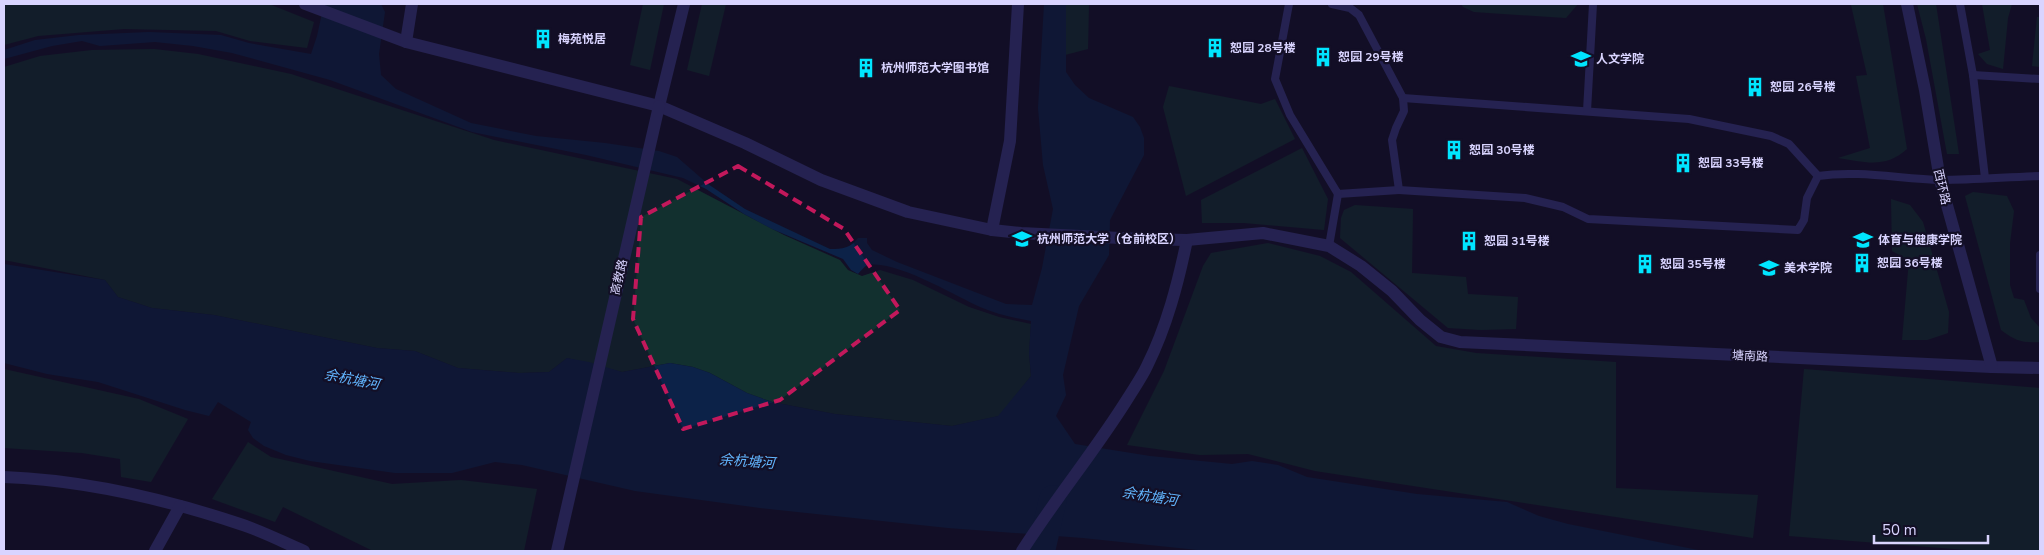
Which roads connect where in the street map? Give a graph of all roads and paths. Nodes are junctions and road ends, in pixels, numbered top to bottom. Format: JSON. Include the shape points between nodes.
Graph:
{"nodes":[{"id":1,"x":305,"y":4,"type":"edge"},
{"id":2,"x":412,"y":4,"type":"edge"},
{"id":3,"x":684,"y":4,"type":"edge"},
{"id":4,"x":1018,"y":4,"type":"edge"},
{"id":5,"x":1289,"y":4,"type":"edge"},
{"id":6,"x":1332,"y":4,"type":"edge"},
{"id":7,"x":1593,"y":4,"type":"edge"},
{"id":8,"x":1907,"y":4,"type":"edge"},
{"id":9,"x":1960,"y":4,"type":"edge"},
{"id":10,"x":1351,"y":6,"type":"edge"},
{"id":11,"x":401,"y":41,"type":"junction"},
{"id":12,"x":1973,"y":75,"type":"junction"},
{"id":13,"x":2040,"y":79,"type":"edge"},
{"id":14,"x":1403,"y":98,"type":"junction"},
{"id":15,"x":659,"y":106,"type":"junction"},
{"id":16,"x":1587,"y":112,"type":"junction"},
{"id":17,"x":1818,"y":176,"type":"junction"},
{"id":18,"x":2040,"y":176,"type":"edge"},
{"id":19,"x":1985,"y":178,"type":"junction"},
{"id":20,"x":1940,"y":180,"type":"junction"},
{"id":21,"x":1400,"y":190,"type":"junction"},
{"id":22,"x":1338,"y":194,"type":"junction"},
{"id":23,"x":992,"y":230,"type":"junction"},
{"id":24,"x":1187,"y":240,"type":"junction"},
{"id":25,"x":1329,"y":246,"type":"junction"},
{"id":26,"x":2040,"y":255,"type":"edge"},
{"id":27,"x":2040,"y":289,"type":"edge"},
{"id":28,"x":1992,"y":367,"type":"junction"},
{"id":29,"x":2040,"y":368,"type":"edge"},
{"id":30,"x":4,"y":477,"type":"edge"},
{"id":31,"x":180,"y":506,"type":"junction"},
{"id":32,"x":155,"y":551,"type":"edge"},
{"id":33,"x":304,"y":551,"type":"edge"},
{"id":34,"x":557,"y":551,"type":"edge"},
{"id":35,"x":1022,"y":551,"type":"edge"}],
"edges":[{"from":1,"to":11,"type":"street","name":"塘南路"},
{"from":2,"to":11,"type":"street"},
{"from":3,"to":15,"type":"street","name":"高教路"},
{"from":4,"to":23,"type":"street","via":[[1010,141]]},
{"from":5,"to":22,"type":"lane","via":[[1275,79],[1290,115]]},
{"from":6,"to":10,"type":"lane"},
{"from":7,"to":16,"type":"lane"},
{"from":8,"to":20,"type":"street","name":"西环路"},
{"from":9,"to":12,"type":"lane"},
{"from":10,"to":14,"type":"lane","via":[[1359,15]]},
{"from":11,"to":15,"type":"street","name":"塘南路"},
{"from":12,"to":13,"type":"lane"},
{"from":12,"to":19,"type":"lane"},
{"from":14,"to":16,"type":"lane"},
{"from":14,"to":21,"type":"lane","via":[[1404,111],[1392,140]]},
{"from":15,"to":23,"type":"street","name":"塘南路","via":[[830,183],[908,212]]},
{"from":15,"to":34,"type":"street","name":"高教路"},
{"from":16,"to":17,"type":"lane","via":[[1689,118],[1771,136],[1790,144]]},
{"from":17,"to":20,"type":"lane","via":[[1883,174]]},
{"from":17,"to":21,"type":"lane","via":[[1807,198],[1804,220],[1798,230],[1588,219],[1563,206],[1525,198]]},
{"from":18,"to":19,"type":"lane"},
{"from":19,"to":20,"type":"lane"},
{"from":20,"to":28,"type":"street","name":"西环路"},
{"from":21,"to":22,"type":"lane"},
{"from":22,"to":25,"type":"lane"},
{"from":23,"to":24,"type":"street","name":"塘南路"},
{"from":24,"to":25,"type":"street","name":"塘南路","via":[[1264,232]]},
{"from":24,"to":35,"type":"street","via":[[1166,322],[1147,367],[1108,430],[1045,514]]},
{"from":25,"to":28,"type":"street","name":"塘南路","via":[[1392,291],[1441,337],[1460,342]]},
{"from":26,"to":27,"type":"lane"},
{"from":28,"to":29,"type":"street","name":"塘南路"},
{"from":30,"to":31,"type":"street","via":[[95,486]]},
{"from":31,"to":32,"type":"street"},
{"from":31,"to":33,"type":"street","via":[[242,525]]}]}
